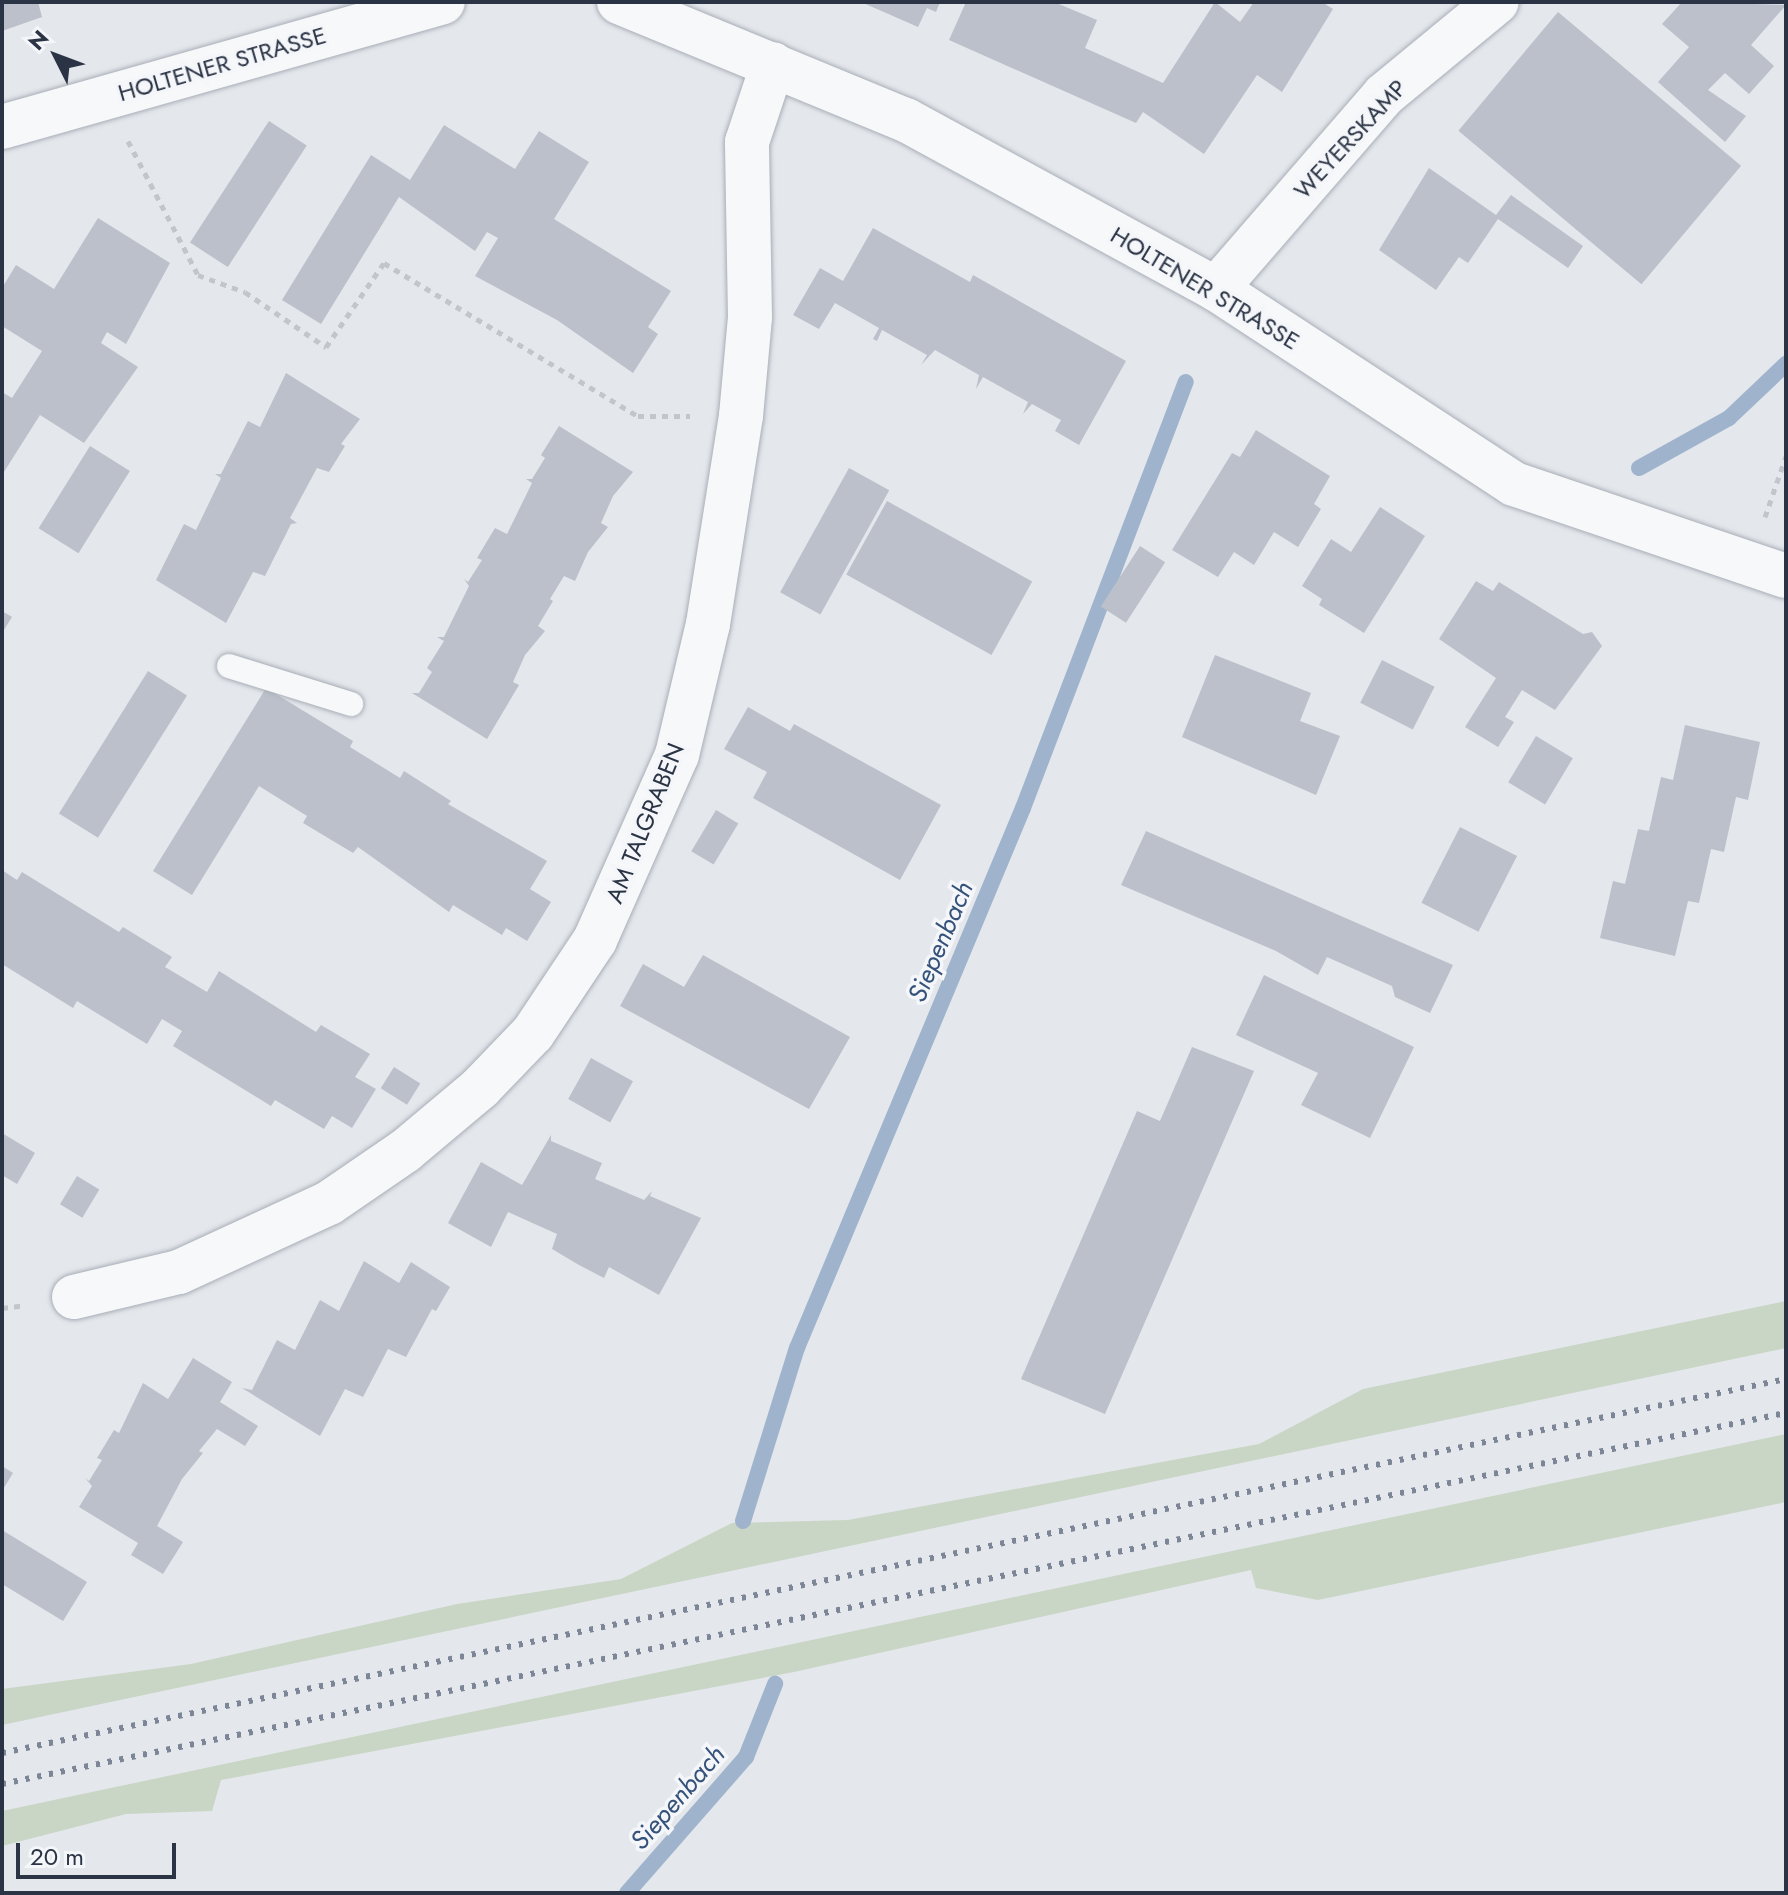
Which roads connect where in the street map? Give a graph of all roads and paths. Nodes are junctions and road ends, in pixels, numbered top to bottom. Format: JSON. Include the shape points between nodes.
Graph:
{"nodes":[{"id":1,"x":443,"y":2,"type":"edge"},
{"id":2,"x":619,"y":2,"type":"edge"},
{"id":3,"x":1497,"y":2,"type":"edge"},
{"id":4,"x":362,"y":13,"type":"edge"},
{"id":5,"x":773,"y":64,"type":"junction"},
{"id":6,"x":105,"y":98,"type":"junction"},
{"id":7,"x":2,"y":127,"type":"edge"},
{"id":8,"x":1216,"y":289,"type":"junction"},
{"id":9,"x":741,"y":416,"type":"junction"},
{"id":10,"x":1786,"y":456,"type":"edge"},
{"id":11,"x":1768,"y":570,"type":"edge"},
{"id":12,"x":229,"y":666,"type":"dead end"},
{"id":13,"x":351,"y":704,"type":"dead end"},
{"id":14,"x":74,"y":1297,"type":"dead end"}],
"edges":[{"from":1,"to":4,"type":"street","name":"HOLTENER STRASSE"},
{"from":2,"to":5,"type":"street","name":"HOLTENER STRASSE"},
{"from":3,"to":8,"type":"street","name":"WEYERSKAMP","via":[[1384,95]]},
{"from":4,"to":6,"type":"street","name":"HOLTENER STRASSE"},
{"from":5,"to":8,"type":"street","name":"HOLTENER STRASSE","via":[[906,120]]},
{"from":5,"to":9,"type":"street","name":"AM TALGRABEN","via":[[747,142],[750,317]]},
{"from":6,"to":7,"type":"street","name":"HOLTENER STRASSE"},
{"from":6,"to":9,"type":"path","via":[[198,275],[245,292],[326,347],[384,263],[638,416]]},
{"from":8,"to":11,"type":"street","name":"HOLTENER STRASSE","via":[[1514,484]]},
{"from":9,"to":14,"type":"street","name":"AM TALGRABEN","via":[[708,624],[677,755],[595,940],[533,1033],[458,1106],[329,1203],[179,1272]]},
{"from":10,"to":11,"type":"path"},
{"from":12,"to":13,"type":"lane"}]}
